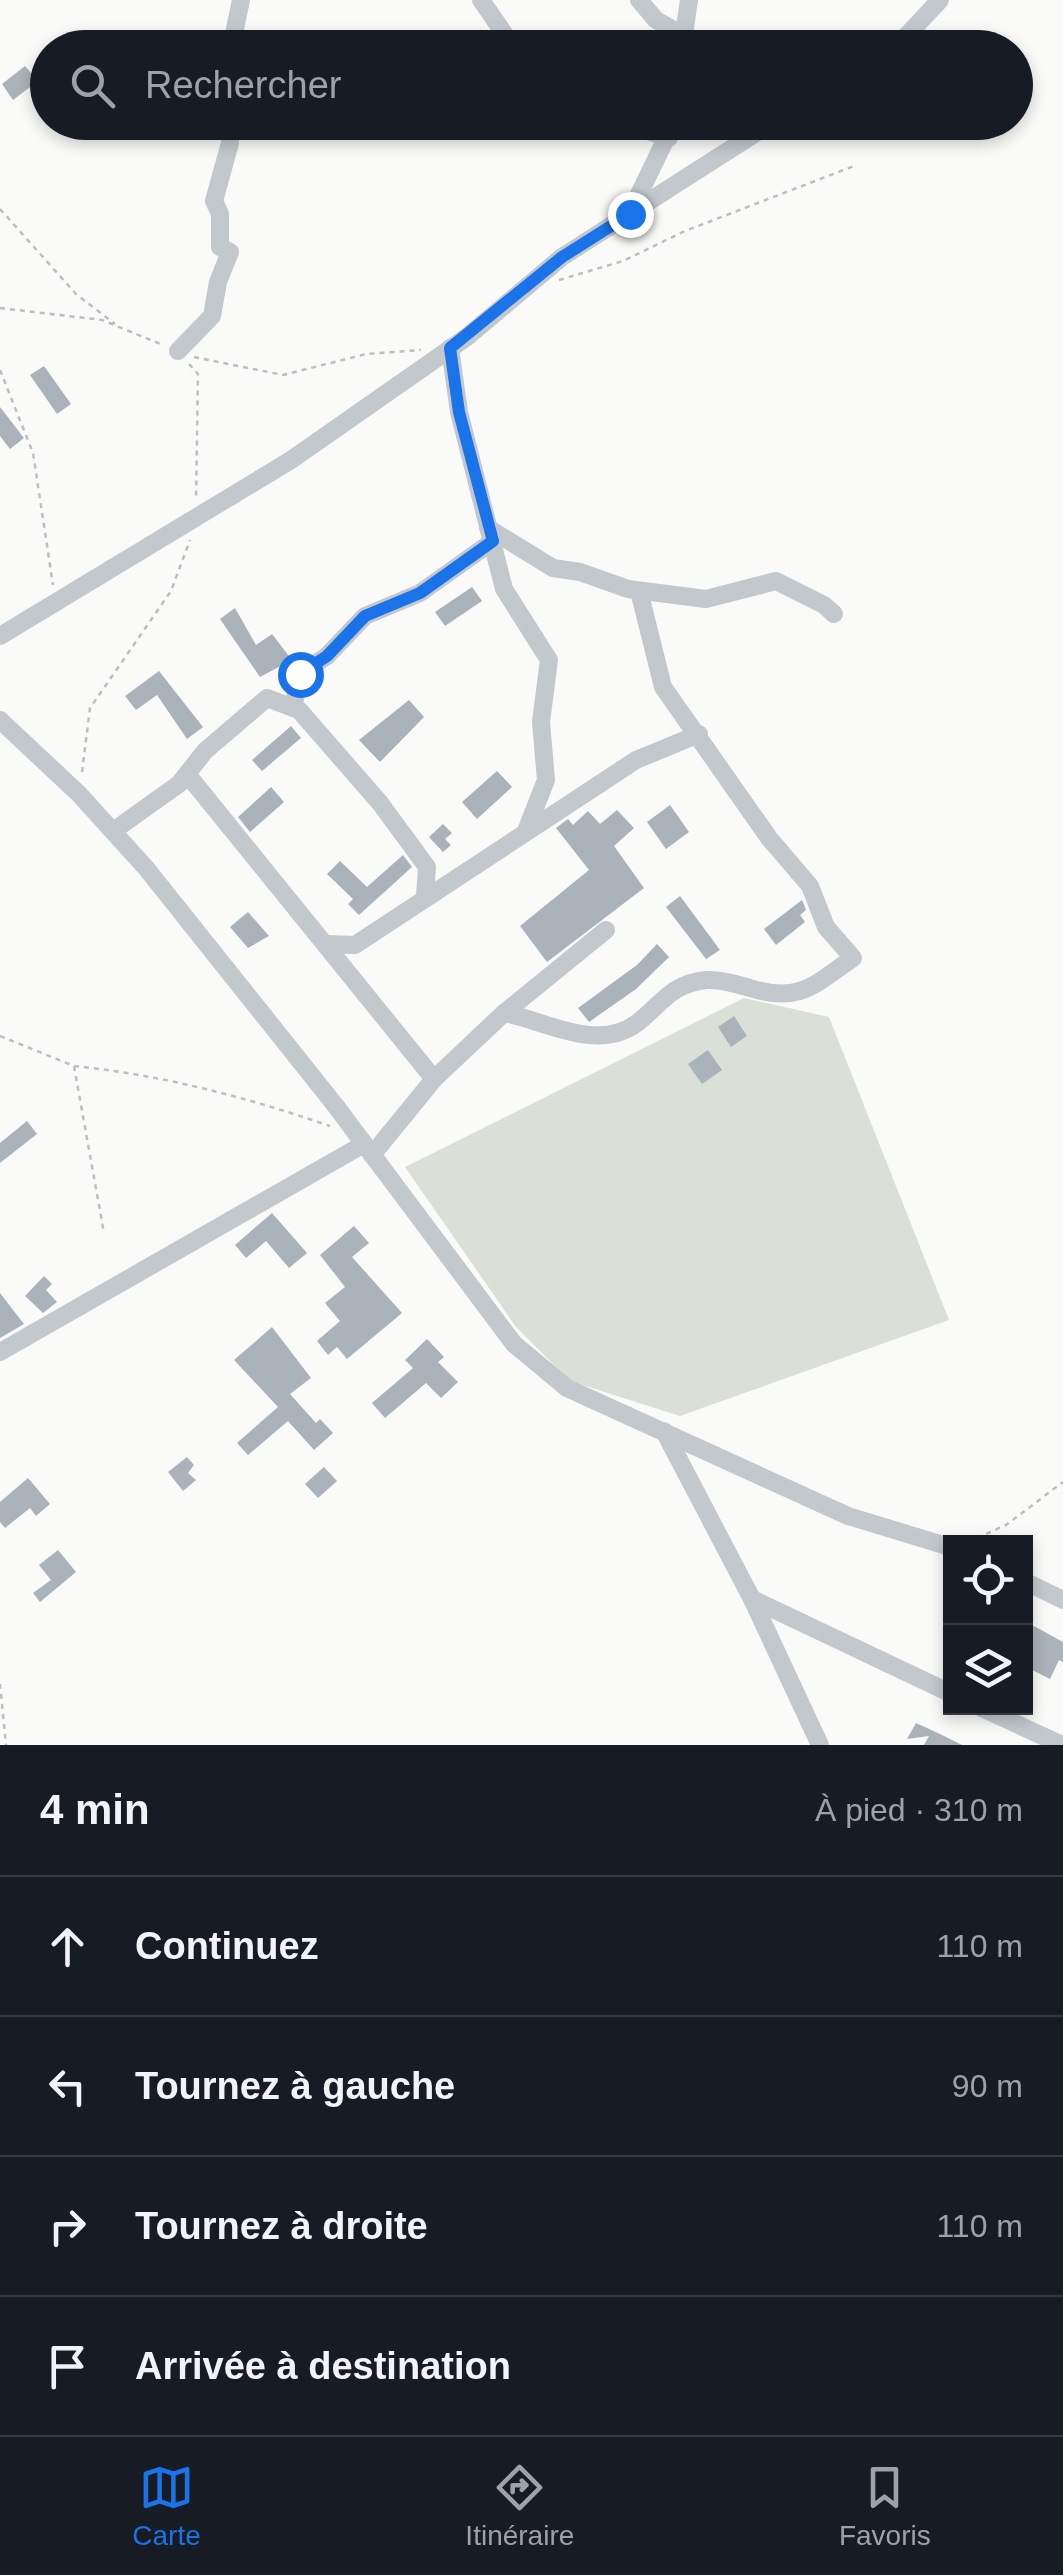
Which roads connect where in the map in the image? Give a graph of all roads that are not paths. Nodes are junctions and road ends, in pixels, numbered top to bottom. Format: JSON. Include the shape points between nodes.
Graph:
{"nodes":[{"id":1,"x":241,"y":0,"type":"edge"},
{"id":2,"x":480,"y":0,"type":"edge"},
{"id":3,"x":639,"y":0,"type":"edge"},
{"id":4,"x":689,"y":0,"type":"edge"},
{"id":5,"x":940,"y":0,"type":"edge"},
{"id":6,"x":235,"y":30,"type":"edge"},
{"id":7,"x":501,"y":30,"type":"edge"},
{"id":8,"x":668,"y":30,"type":"edge"},
{"id":9,"x":684,"y":30,"type":"edge"},
{"id":10,"x":912,"y":30,"type":"edge"},
{"id":11,"x":230,"y":140,"type":"edge"},
{"id":12,"x":667,"y":140,"type":"edge"},
{"id":13,"x":745,"y":140,"type":"edge"},
{"id":14,"x":630,"y":214,"type":"junction"},
{"id":15,"x":450,"y":348,"type":"junction"},
{"id":16,"x":178,"y":350,"type":"road end"},
{"id":17,"x":490,"y":534,"type":"junction"},
{"id":18,"x":639,"y":591,"type":"junction"},
{"id":19,"x":834,"y":614,"type":"dead end"},
{"id":20,"x":0,"y":636,"type":"edge"},
{"id":21,"x":293,"y":708,"type":"junction"},
{"id":22,"x":0,"y":720,"type":"edge"},
{"id":23,"x":699,"y":734,"type":"junction"},
{"id":24,"x":188,"y":774,"type":"junction"},
{"id":25,"x":526,"y":830,"type":"junction"},
{"id":26,"x":113,"y":832,"type":"junction"},
{"id":27,"x":425,"y":896,"type":"junction"},
{"id":28,"x":606,"y":930,"type":"dead end"},
{"id":29,"x":326,"y":944,"type":"junction"},
{"id":30,"x":504,"y":1013,"type":"junction"},
{"id":31,"x":434,"y":1079,"type":"junction"},
{"id":32,"x":368,"y":1149,"type":"junction"},
{"id":33,"x":0,"y":1352,"type":"edge"},
{"id":34,"x":664,"y":1432,"type":"junction"},
{"id":35,"x":943,"y":1545,"type":"edge"},
{"id":36,"x":1033,"y":1585,"type":"edge"},
{"id":37,"x":752,"y":1599,"type":"junction"},
{"id":38,"x":1063,"y":1600,"type":"edge"},
{"id":39,"x":943,"y":1689,"type":"edge"},
{"id":40,"x":997,"y":1715,"type":"edge"},
{"id":41,"x":820,"y":1745,"type":"edge"},
{"id":42,"x":1062,"y":1745,"type":"edge"}],
"edges":[{"from":1,"to":6,"type":"street"},
{"from":2,"to":7,"type":"street"},
{"from":3,"to":8,"type":"street"},
{"from":4,"to":9,"type":"street"},
{"from":5,"to":10,"type":"street"},
{"from":11,"to":16,"type":"street","via":[[214,201],[220,247],[230,252],[212,316]]},
{"from":12,"to":14,"type":"street"},
{"from":13,"to":14,"type":"street"},
{"from":14,"to":15,"type":"street","via":[[562,257]]},
{"from":15,"to":17,"type":"street"},
{"from":15,"to":20,"type":"street","via":[[292,460]]},
{"from":17,"to":18,"type":"street","via":[[552,568]]},
{"from":17,"to":21,"type":"street","via":[[420,593],[365,616],[300,674]]},
{"from":17,"to":25,"type":"street","via":[[504,589],[550,660],[541,722],[546,780]]},
{"from":18,"to":19,"type":"street","via":[[706,598],[776,582]]},
{"from":18,"to":23,"type":"street","via":[[663,686]]},
{"from":21,"to":24,"type":"street","via":[[266,698]]},
{"from":21,"to":27,"type":"street","via":[[380,803],[427,868]]},
{"from":22,"to":26,"type":"street"},
{"from":23,"to":25,"type":"street","via":[[636,760]]},
{"from":23,"to":30,"type":"street","via":[[810,886],[826,927],[853,958],[813,988],[783,996],[710,979],[683,984],[636,1024],[599,1035]]},
{"from":24,"to":26,"type":"street"},
{"from":24,"to":29,"type":"street"},
{"from":25,"to":27,"type":"street"},
{"from":26,"to":32,"type":"street"},
{"from":27,"to":29,"type":"street","via":[[354,946]]},
{"from":28,"to":30,"type":"street"},
{"from":29,"to":31,"type":"street"},
{"from":30,"to":31,"type":"street"},
{"from":31,"to":32,"type":"street"},
{"from":32,"to":33,"type":"street"},
{"from":32,"to":34,"type":"street","via":[[514,1344],[567,1388]]},
{"from":34,"to":35,"type":"street","via":[[848,1516]]},
{"from":34,"to":37,"type":"street"},
{"from":36,"to":38,"type":"street"},
{"from":37,"to":39,"type":"street"},
{"from":37,"to":41,"type":"street"},
{"from":40,"to":42,"type":"street"}]}
